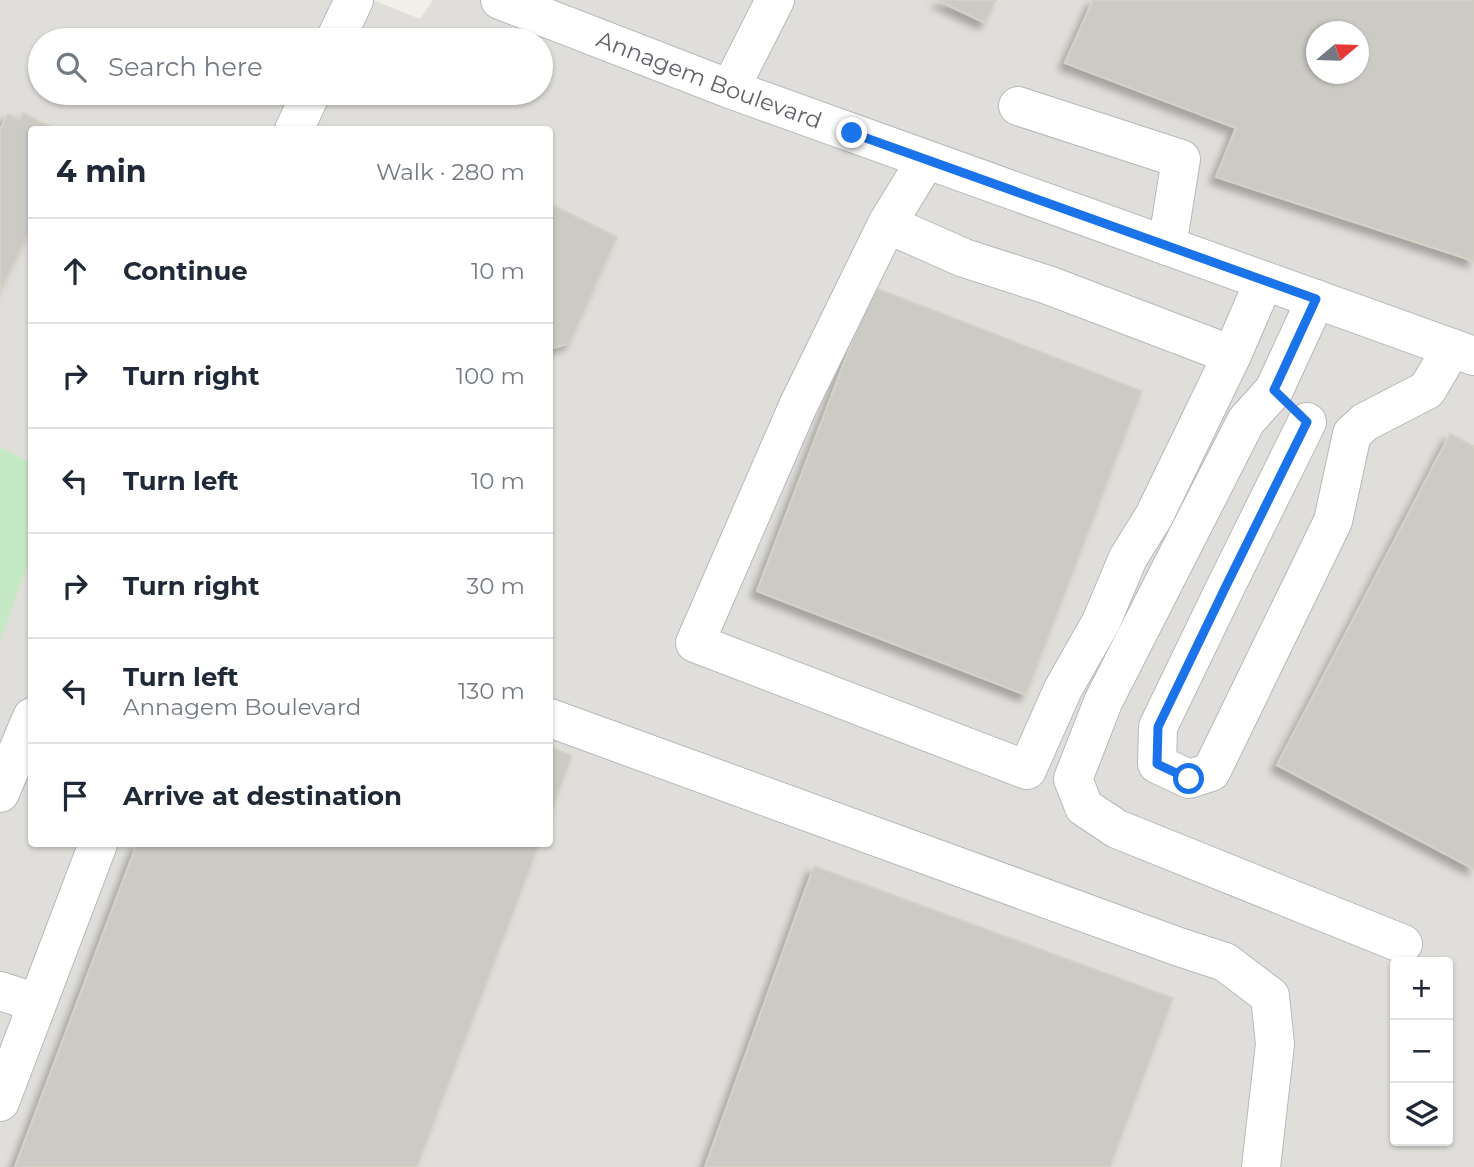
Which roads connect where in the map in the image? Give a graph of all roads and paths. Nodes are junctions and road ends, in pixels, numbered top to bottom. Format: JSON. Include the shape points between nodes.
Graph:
{"nodes":[{"id":1,"x":354,"y":0,"type":"edge"},
{"id":2,"x":500,"y":0,"type":"edge"},
{"id":3,"x":775,"y":0,"type":"edge"},
{"id":4,"x":341,"y":28,"type":"edge"},
{"id":5,"x":730,"y":89,"type":"junction"},
{"id":6,"x":305,"y":105,"type":"edge"},
{"id":7,"x":1018,"y":106,"type":"dead end"},
{"id":8,"x":296,"y":126,"type":"edge"},
{"id":9,"x":926,"y":160,"type":"junction"},
{"id":10,"x":887,"y":224,"type":"junction"},
{"id":11,"x":1167,"y":246,"type":"junction"},
{"id":12,"x":1264,"y":281,"type":"junction"},
{"id":13,"x":1316,"y":299,"type":"junction"},
{"id":14,"x":1463,"y":352,"type":"edge"},
{"id":15,"x":1232,"y":355,"type":"junction"},
{"id":16,"x":1274,"y":390,"type":"junction"},
{"id":17,"x":1307,"y":422,"type":"junction"},
{"id":18,"x":1352,"y":433,"type":"junction"},
{"id":19,"x":553,"y":719,"type":"edge"},
{"id":20,"x":28,"y":726,"type":"edge"},
{"id":21,"x":0,"y":793,"type":"edge"},
{"id":22,"x":97,"y":847,"type":"edge"},
{"id":23,"x":1403,"y":944,"type":"dead end"},
{"id":24,"x":0,"y":991,"type":"edge"},
{"id":25,"x":37,"y":1003,"type":"junction"},
{"id":26,"x":0,"y":1102,"type":"edge"},
{"id":27,"x":1261,"y":1167,"type":"edge"}],
"edges":[{"from":1,"to":4,"type":"street"},
{"from":2,"to":5,"type":"street","name":"Annagem Boulevard"},
{"from":3,"to":5,"type":"street"},
{"from":5,"to":9,"type":"street","name":"Annagem Boulevard"},
{"from":6,"to":8,"type":"street"},
{"from":7,"to":11,"type":"street","via":[[1181,159]]},
{"from":9,"to":10,"type":"street"},
{"from":9,"to":11,"type":"street","name":"Annagem Boulevard"},
{"from":10,"to":15,"type":"street","via":[[964,258]]},
{"from":10,"to":15,"type":"street","via":[[798,406],[695,643],[1027,770],[1063,689],[1101,622],[1128,558],[1154,516]]},
{"from":11,"to":12,"type":"street","name":"Annagem Boulevard"},
{"from":12,"to":13,"type":"street","name":"Annagem Boulevard"},
{"from":12,"to":15,"type":"street"},
{"from":13,"to":14,"type":"street","name":"Annagem Boulevard"},
{"from":13,"to":16,"type":"street"},
{"from":14,"to":18,"type":"street","via":[[1427,390]]},
{"from":16,"to":17,"type":"street"},
{"from":16,"to":23,"type":"street","via":[[1246,421],[1103,702],[1073,779],[1084,807],[1117,829]]},
{"from":17,"to":18,"type":"street"},
{"from":17,"to":18,"type":"street","via":[[1158,727],[1157,764],[1189,779],[1211,772],[1333,521]]},
{"from":19,"to":27,"type":"street","via":[[1225,962],[1270,996],[1275,1044]]},
{"from":20,"to":21,"type":"street"},
{"from":22,"to":25,"type":"street"},
{"from":24,"to":25,"type":"street"},
{"from":25,"to":26,"type":"street"}]}
